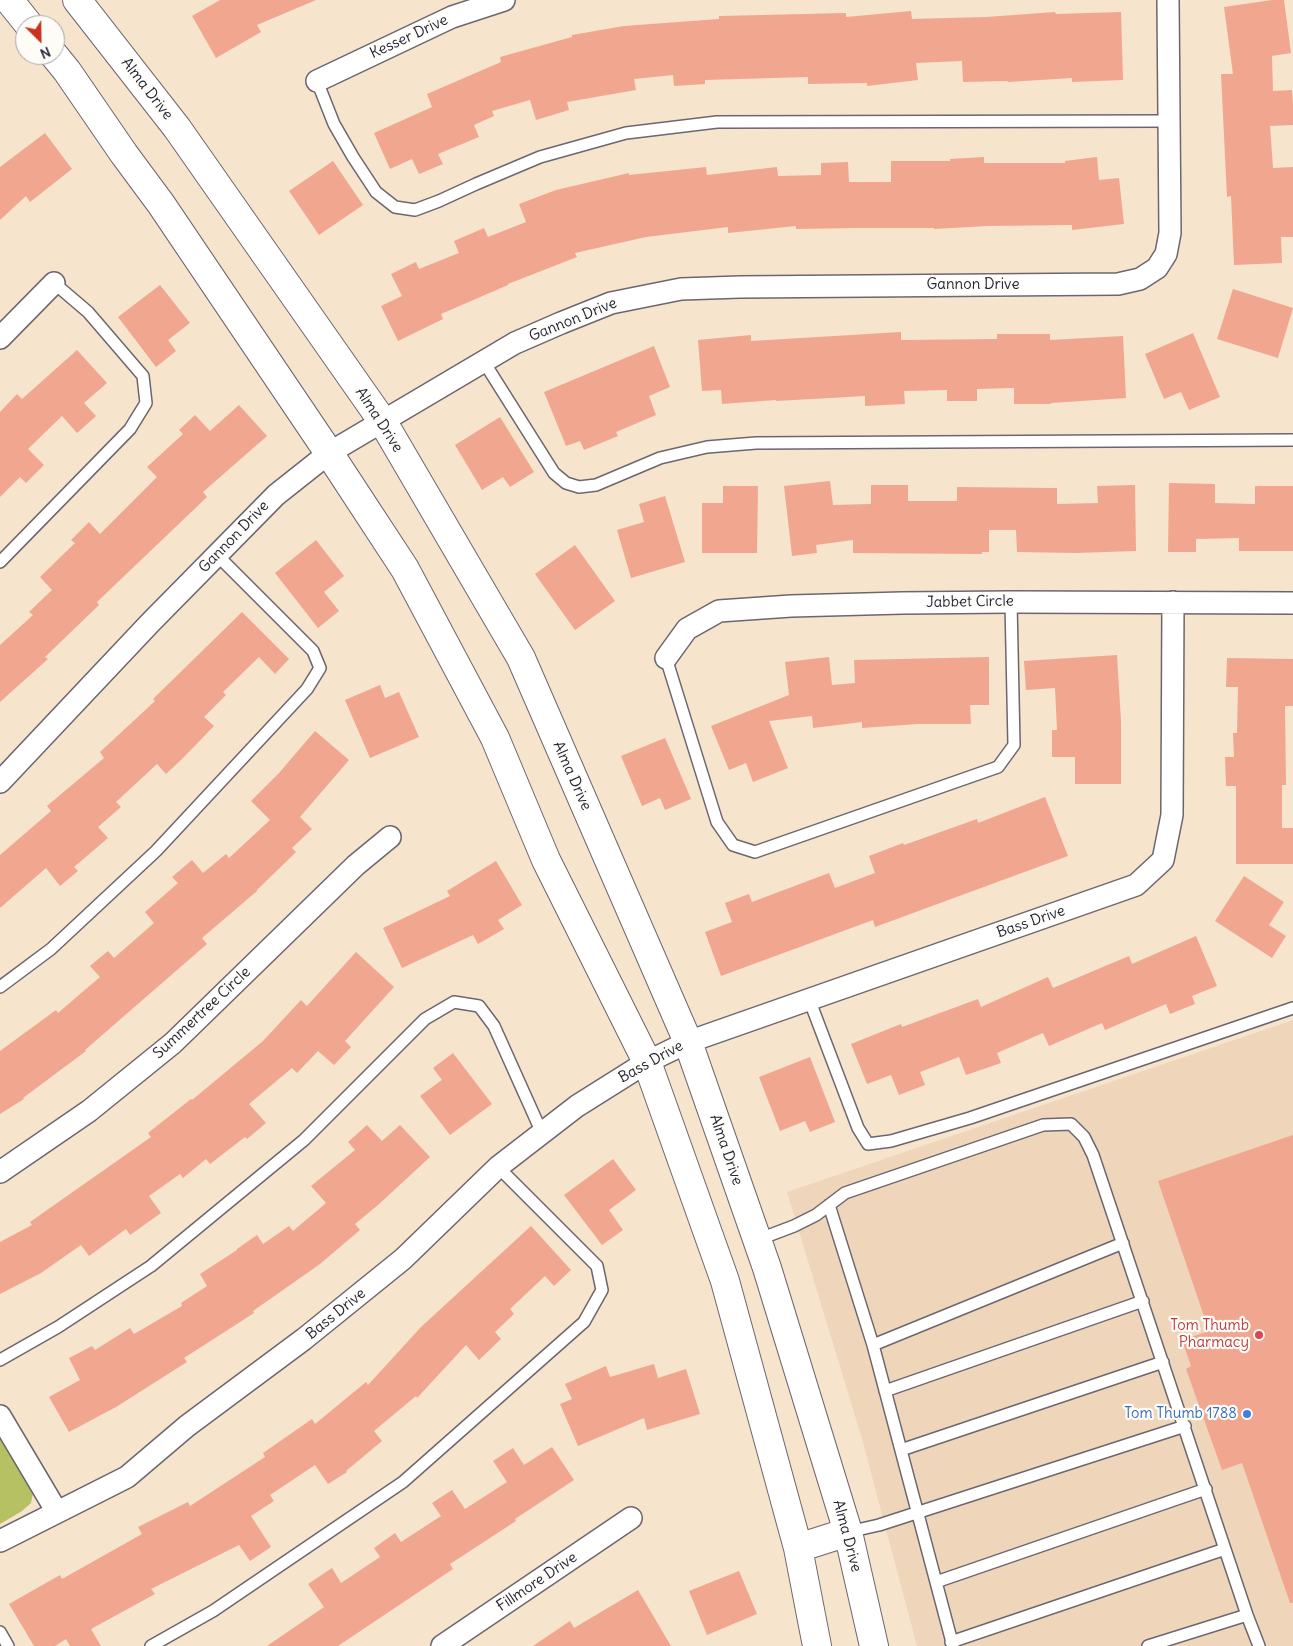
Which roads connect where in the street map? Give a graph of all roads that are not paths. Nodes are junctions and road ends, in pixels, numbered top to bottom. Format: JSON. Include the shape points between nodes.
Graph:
{"nodes":[{"id":1,"x":9,"y":0,"type":"edge"},
{"id":2,"x":77,"y":0,"type":"edge"},
{"id":3,"x":504,"y":0,"type":"edge"},
{"id":4,"x":1168,"y":0,"type":"edge"},
{"id":5,"x":22,"y":15,"type":"edge"},
{"id":6,"x":62,"y":65,"type":"edge"},
{"id":7,"x":317,"y":81,"type":"joint"},
{"id":8,"x":1169,"y":121,"type":"junction"},
{"id":9,"x":54,"y":283,"type":"joint"},
{"id":10,"x":0,"y":338,"type":"edge"},
{"id":11,"x":484,"y":362,"type":"junction"},
{"id":12,"x":383,"y":422,"type":"junction"},
{"id":13,"x":1293,"y":440,"type":"edge"},
{"id":14,"x":329,"y":453,"type":"junction"},
{"id":15,"x":217,"y":555,"type":"junction"},
{"id":16,"x":0,"y":562,"type":"edge"},
{"id":17,"x":1011,"y":602,"type":"junction"},
{"id":18,"x":1173,"y":602,"type":"junction"},
{"id":19,"x":1293,"y":603,"type":"edge"},
{"id":20,"x":666,"y":658,"type":"joint"},
{"id":21,"x":0,"y":782,"type":"edge"},
{"id":22,"x":390,"y":837,"type":"dead end"},
{"id":23,"x":0,"y":987,"type":"edge"},
{"id":24,"x":809,"y":999,"type":"junction"},
{"id":25,"x":1293,"y":1008,"type":"edge"},
{"id":26,"x":688,"y":1042,"type":"junction"},
{"id":27,"x":647,"y":1062,"type":"junction"},
{"id":28,"x":542,"y":1133,"type":"junction"},
{"id":29,"x":498,"y":1167,"type":"junction"},
{"id":30,"x":0,"y":1172,"type":"edge"},
{"id":31,"x":829,"y":1205,"type":"junction"},
{"id":32,"x":757,"y":1240,"type":"junction"},
{"id":33,"x":1123,"y":1243,"type":"junction"},
{"id":34,"x":1142,"y":1301,"type":"junction"},
{"id":35,"x":873,"y":1345,"type":"junction"},
{"id":36,"x":0,"y":1360,"type":"edge"},
{"id":37,"x":1163,"y":1362,"type":"junction"},
{"id":38,"x":885,"y":1391,"type":"junction"},
{"id":39,"x":0,"y":1416,"type":"edge"},
{"id":40,"x":1185,"y":1426,"type":"junction"},
{"id":41,"x":901,"y":1450,"type":"junction"},
{"id":42,"x":1206,"y":1489,"type":"junction"},
{"id":43,"x":57,"y":1512,"type":"junction"},
{"id":44,"x":918,"y":1512,"type":"junction"},
{"id":45,"x":631,"y":1518,"type":"dead end"},
{"id":46,"x":848,"y":1532,"type":"junction"},
{"id":47,"x":0,"y":1541,"type":"edge"},
{"id":48,"x":798,"y":1548,"type":"junction"},
{"id":49,"x":1225,"y":1549,"type":"junction"},
{"id":50,"x":936,"y":1582,"type":"junction"},
{"id":51,"x":1247,"y":1615,"type":"junction"},
{"id":52,"x":0,"y":1632,"type":"edge"},
{"id":53,"x":952,"y":1644,"type":"edge"},
{"id":54,"x":8,"y":1646,"type":"edge"},
{"id":55,"x":152,"y":1646,"type":"edge"},
{"id":56,"x":442,"y":1646,"type":"edge"},
{"id":57,"x":817,"y":1646,"type":"edge"},
{"id":58,"x":874,"y":1646,"type":"edge"},
{"id":59,"x":1148,"y":1646,"type":"edge"},
{"id":60,"x":1259,"y":1646,"type":"edge"}],
"edges":[{"from":1,"to":5,"type":"main road"},
{"from":2,"to":12,"type":"main road","name":"Alma Drive","via":[[177,128]]},
{"from":3,"to":7,"type":"street","name":"Kesser Drive","via":[[452,16]]},
{"from":4,"to":8,"type":"street","name":"Gannon Drive"},
{"from":6,"to":14,"type":"main road","via":[[161,204]]},
{"from":7,"to":8,"type":"lane","via":[[334,124],[376,192],[395,207],[415,210],[540,157],[626,133],[717,122]]},
{"from":8,"to":11,"type":"street","name":"Gannon Drive","via":[[1170,233],[1166,254],[1157,268],[1140,279],[1118,284],[681,289],[611,303],[515,343]]},
{"from":9,"to":10,"type":"street"},
{"from":9,"to":16,"type":"lane","via":[[88,312],[143,376],[146,403],[130,428]]},
{"from":11,"to":12,"type":"street","name":"Gannon Drive"},
{"from":11,"to":13,"type":"lane","via":[[554,473],[566,483],[579,487],[596,485],[660,458],[707,447],[756,443]]},
{"from":12,"to":14,"type":"street","name":"Gannon Drive"},
{"from":12,"to":26,"type":"main road","name":"Alma Drive","via":[[520,658]]},
{"from":14,"to":15,"type":"street","name":"Gannon Drive","via":[[276,495]]},
{"from":14,"to":27,"type":"main road","via":[[405,570],[466,682],[494,738],[546,860]]},
{"from":15,"to":21,"type":"street","name":"Gannon Drive"},
{"from":15,"to":23,"type":"lane","via":[[313,651],[320,668],[307,689],[156,851],[51,949]]},
{"from":17,"to":18,"type":"street","name":"Jabbet Circle"},
{"from":17,"to":20,"type":"street","name":"Jabbet Circle","via":[[791,606],[719,611],[687,629]]},
{"from":17,"to":20,"type":"lane","via":[[1014,745],[998,767],[755,852],[733,845],[717,822]]},
{"from":18,"to":19,"type":"street","name":"Jabbet Circle"},
{"from":18,"to":24,"type":"street","name":"Bass Drive","via":[[1172,815],[1162,860],[1136,885]]},
{"from":22,"to":30,"type":"street","name":"Summertree Circle","via":[[173,1043],[89,1111]]},
{"from":24,"to":25,"type":"lane","via":[[858,1128],[868,1144],[891,1141],[970,1118]]},
{"from":24,"to":26,"type":"street","name":"Bass Drive"},
{"from":26,"to":27,"type":"street","name":"Bass Drive"},
{"from":26,"to":32,"type":"main road","name":"Alma Drive"},
{"from":27,"to":28,"type":"street","name":"Bass Drive","via":[[577,1106]]},
{"from":27,"to":48,"type":"main road","via":[[725,1281]]},
{"from":28,"to":29,"type":"street","name":"Bass Drive"},
{"from":28,"to":36,"type":"lane","via":[[494,1026],[479,1006],[454,1002],[425,1019],[304,1140],[151,1266],[58,1327]]},
{"from":29,"to":43,"type":"street","name":"Bass Drive","via":[[403,1259],[304,1339],[187,1426],[127,1477]]},
{"from":29,"to":55,"type":"lane","via":[[597,1266],[602,1290],[584,1322],[402,1482],[213,1611]]},
{"from":31,"to":32,"type":"lane","via":[[794,1226]]},
{"from":31,"to":33,"type":"lane","via":[[845,1193],[1043,1125],[1070,1124],[1084,1137],[1093,1155]]},
{"from":31,"to":35,"type":"lane"},
{"from":32,"to":46,"type":"main road","name":"Alma Drive"},
{"from":33,"to":34,"type":"lane"},
{"from":33,"to":35,"type":"lane"},
{"from":34,"to":37,"type":"lane"},
{"from":34,"to":38,"type":"lane"},
{"from":35,"to":38,"type":"lane"},
{"from":37,"to":40,"type":"lane"},
{"from":37,"to":41,"type":"lane"},
{"from":38,"to":41,"type":"lane"},
{"from":39,"to":43,"type":"street"},
{"from":40,"to":42,"type":"lane"},
{"from":40,"to":44,"type":"lane"},
{"from":41,"to":44,"type":"lane"},
{"from":42,"to":49,"type":"lane"},
{"from":42,"to":50,"type":"lane"},
{"from":43,"to":47,"type":"street","name":"Bass Drive"},
{"from":44,"to":46,"type":"lane"},
{"from":44,"to":50,"type":"lane"},
{"from":45,"to":56,"type":"street","name":"Fillmore Drive"},
{"from":46,"to":48,"type":"main road"},
{"from":46,"to":58,"type":"main road","name":"Alma Drive"},
{"from":48,"to":57,"type":"main road"},
{"from":49,"to":51,"type":"lane"},
{"from":49,"to":53,"type":"lane"},
{"from":50,"to":53,"type":"lane"},
{"from":51,"to":59,"type":"lane"},
{"from":51,"to":60,"type":"lane"},
{"from":52,"to":54,"type":"lane"}]}
